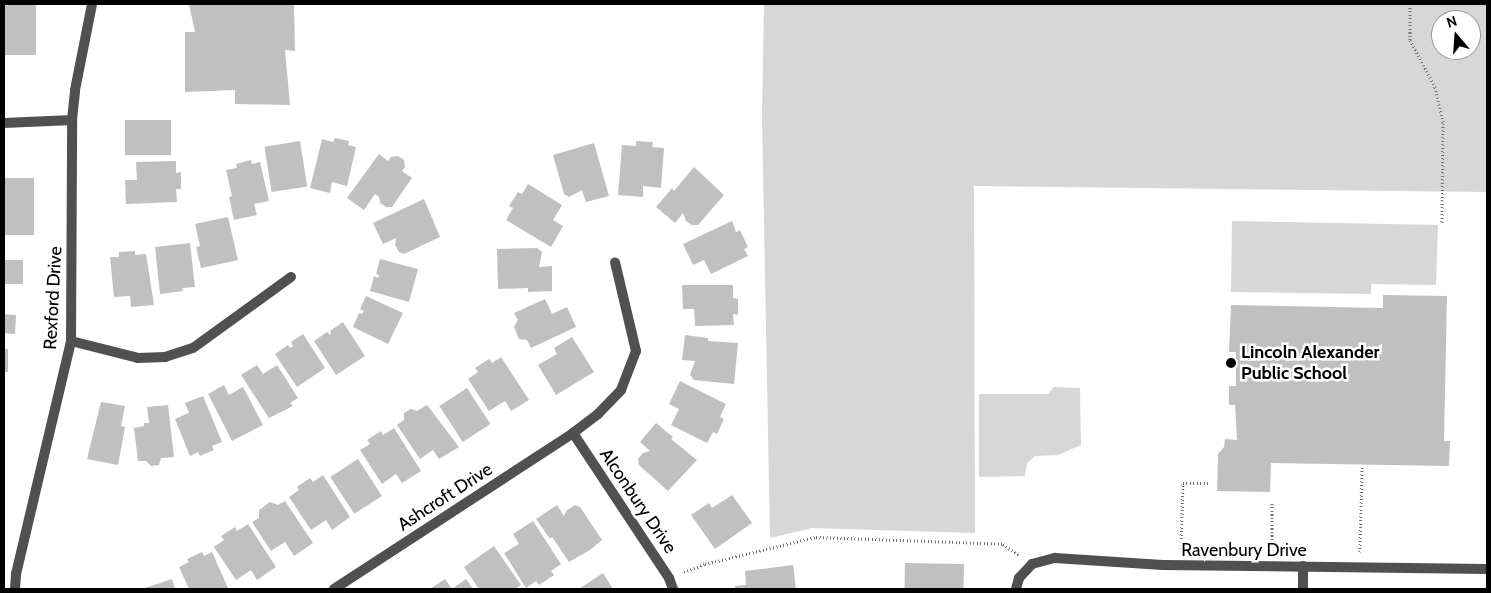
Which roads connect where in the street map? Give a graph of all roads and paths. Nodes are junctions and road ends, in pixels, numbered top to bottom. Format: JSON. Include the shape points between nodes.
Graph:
{"nodes":[{"id":1,"x":92,"y":4,"type":"edge"},
{"id":2,"x":1410,"y":4,"type":"edge"},
{"id":3,"x":72,"y":120,"type":"junction"},
{"id":4,"x":4,"y":123,"type":"edge"},
{"id":5,"x":1442,"y":223,"type":"dead end"},
{"id":6,"x":615,"y":262,"type":"dead end"},
{"id":7,"x":291,"y":276,"type":"dead end"},
{"id":8,"x":71,"y":341,"type":"junction"},
{"id":9,"x":572,"y":432,"type":"junction"},
{"id":10,"x":1362,"y":467,"type":"dead end"},
{"id":11,"x":1211,"y":483,"type":"dead end"},
{"id":12,"x":1272,"y":501,"type":"dead end"},
{"id":13,"x":1032,"y":564,"type":"junction"},
{"id":14,"x":1180,"y":566,"type":"junction"},
{"id":15,"x":1271,"y":566,"type":"junction"},
{"id":16,"x":1303,"y":566,"type":"junction"},
{"id":17,"x":1360,"y":567,"type":"junction"},
{"id":18,"x":1487,"y":569,"type":"edge"},
{"id":19,"x":669,"y":578,"type":"junction"},
{"id":20,"x":15,"y":589,"type":"edge"},
{"id":21,"x":334,"y":589,"type":"edge"},
{"id":22,"x":674,"y":589,"type":"edge"},
{"id":23,"x":1016,"y":589,"type":"edge"},
{"id":24,"x":1303,"y":589,"type":"edge"}],
"edges":[{"from":1,"to":3,"type":"street","name":"Rexford Drive"},
{"from":2,"to":5,"type":"path","via":[[1410,40],[1435,87],[1443,123]]},
{"from":3,"to":4,"type":"street"},
{"from":3,"to":8,"type":"street","name":"Rexford Drive"},
{"from":6,"to":9,"type":"street","name":"Ashcroft Drive","via":[[636,351],[621,390],[598,414]]},
{"from":7,"to":8,"type":"street","via":[[193,348],[165,356],[138,358]]},
{"from":8,"to":20,"type":"street","name":"Rexford Drive"},
{"from":9,"to":19,"type":"street","name":"Alconbury Drive"},
{"from":9,"to":21,"type":"street","name":"Ashcroft Drive"},
{"from":10,"to":17,"type":"path"},
{"from":11,"to":14,"type":"path","via":[[1183,483]]},
{"from":12,"to":15,"type":"path"},
{"from":13,"to":14,"type":"street","name":"Ravenbury Drive","via":[[1055,558]]},
{"from":13,"to":19,"type":"path","via":[[1003,544],[816,536],[705,564]]},
{"from":13,"to":23,"type":"street","via":[[1019,578]]},
{"from":14,"to":15,"type":"street","name":"Ravenbury Drive"},
{"from":15,"to":16,"type":"street","name":"Ravenbury Drive"},
{"from":16,"to":17,"type":"street","name":"Ravenbury Drive"},
{"from":16,"to":24,"type":"street"},
{"from":17,"to":18,"type":"street","name":"Ravenbury Drive"},
{"from":19,"to":22,"type":"street","name":"Alconbury Drive"}]}
